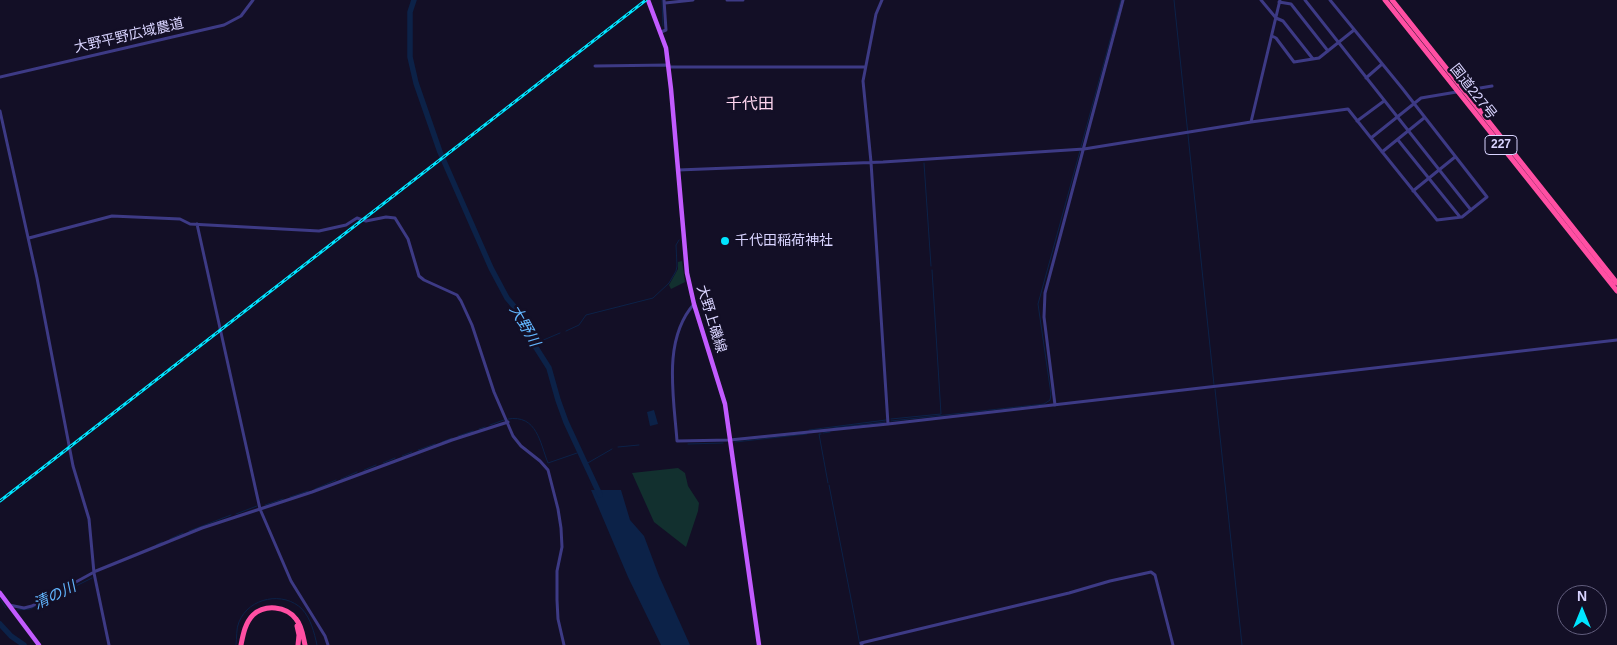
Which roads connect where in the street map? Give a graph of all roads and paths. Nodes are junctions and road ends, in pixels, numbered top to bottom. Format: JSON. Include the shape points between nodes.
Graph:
{"nodes":[{"id":1,"x":253,"y":0,"type":"edge"},
{"id":2,"x":693,"y":0,"type":"edge"},
{"id":3,"x":727,"y":0,"type":"edge"},
{"id":4,"x":743,"y":0,"type":"edge"},
{"id":5,"x":882,"y":0,"type":"edge"},
{"id":6,"x":1123,"y":0,"type":"edge"},
{"id":7,"x":1261,"y":0,"type":"edge"},
{"id":8,"x":1305,"y":0,"type":"edge"},
{"id":9,"x":1330,"y":0,"type":"edge"},
{"id":10,"x":1385,"y":0,"type":"edge"},
{"id":11,"x":1392,"y":0,"type":"edge"},
{"id":12,"x":649,"y":1,"type":"edge"},
{"id":13,"x":664,"y":1,"type":"edge"},
{"id":14,"x":1280,"y":1,"type":"edge"},
{"id":15,"x":1276,"y":18,"type":"junction"},
{"id":16,"x":1354,"y":30,"type":"junction"},
{"id":17,"x":661,"y":32,"type":"junction"},
{"id":18,"x":1272,"y":36,"type":"junction"},
{"id":19,"x":1338,"y":43,"type":"junction"},
{"id":20,"x":1328,"y":51,"type":"junction"},
{"id":21,"x":1313,"y":59,"type":"junction"},
{"id":22,"x":1382,"y":64,"type":"junction"},
{"id":23,"x":595,"y":66,"type":"dead end"},
{"id":24,"x":669,"y":66,"type":"junction"},
{"id":25,"x":865,"y":67,"type":"junction"},
{"id":26,"x":0,"y":77,"type":"edge"},
{"id":27,"x":1366,"y":78,"type":"junction"},
{"id":28,"x":1492,"y":86,"type":"dead end"},
{"id":29,"x":1461,"y":91,"type":"junction"},
{"id":30,"x":1384,"y":101,"type":"junction"},
{"id":31,"x":1414,"y":104,"type":"junction"},
{"id":32,"x":0,"y":111,"type":"edge"},
{"id":33,"x":1397,"y":117,"type":"junction"},
{"id":34,"x":1424,"y":118,"type":"junction"},
{"id":35,"x":1357,"y":121,"type":"junction"},
{"id":36,"x":1251,"y":122,"type":"junction"},
{"id":37,"x":1408,"y":131,"type":"junction"},
{"id":38,"x":1371,"y":138,"type":"junction"},
{"id":39,"x":1398,"y":140,"type":"junction"},
{"id":40,"x":1084,"y":149,"type":"junction"},
{"id":41,"x":1382,"y":152,"type":"junction"},
{"id":42,"x":1456,"y":157,"type":"junction"},
{"id":43,"x":871,"y":162,"type":"junction"},
{"id":44,"x":677,"y":170,"type":"junction"},
{"id":45,"x":1439,"y":170,"type":"junction"},
{"id":46,"x":1428,"y":179,"type":"junction"},
{"id":47,"x":1413,"y":191,"type":"junction"},
{"id":48,"x":1471,"y":210,"type":"junction"},
{"id":49,"x":1460,"y":218,"type":"junction"},
{"id":50,"x":197,"y":224,"type":"junction"},
{"id":51,"x":29,"y":238,"type":"junction"},
{"id":52,"x":1617,"y":283,"type":"edge"},
{"id":53,"x":1617,"y":291,"type":"edge"},
{"id":54,"x":694,"y":304,"type":"junction"},
{"id":55,"x":1617,"y":340,"type":"edge"},
{"id":56,"x":1056,"y":405,"type":"junction"},
{"id":57,"x":508,"y":422,"type":"junction"},
{"id":58,"x":888,"y":424,"type":"junction"},
{"id":59,"x":730,"y":440,"type":"junction"},
{"id":60,"x":260,"y":509,"type":"junction"},
{"id":61,"x":94,"y":573,"type":"junction"},
{"id":62,"x":0,"y":593,"type":"edge"},
{"id":63,"x":8,"y":605,"type":"junction"},
{"id":64,"x":39,"y":645,"type":"edge"},
{"id":65,"x":109,"y":645,"type":"edge"},
{"id":66,"x":243,"y":645,"type":"edge"},
{"id":67,"x":298,"y":645,"type":"edge"},
{"id":68,"x":305,"y":645,"type":"edge"},
{"id":69,"x":328,"y":645,"type":"edge"},
{"id":70,"x":564,"y":645,"type":"edge"},
{"id":71,"x":759,"y":645,"type":"edge"},
{"id":72,"x":862,"y":645,"type":"edge"},
{"id":73,"x":1173,"y":645,"type":"edge"}],
"edges":[{"from":1,"to":26,"type":"street","name":"大野平野広域農道","via":[[240,16],[224,25]]},
{"from":2,"to":13,"type":"street"},
{"from":3,"to":4,"type":"street"},
{"from":5,"to":25,"type":"street"},
{"from":6,"to":40,"type":"street"},
{"from":7,"to":15,"type":"street"},
{"from":8,"to":19,"type":"street"},
{"from":9,"to":16,"type":"street"},
{"from":10,"to":29,"type":"highway","name":"国道227号","number":"227"},
{"from":11,"to":29,"type":"highway","name":"国道227号","number":"227"},
{"from":12,"to":17,"type":"main road","name":"大野上磯線"},
{"from":13,"to":17,"type":"street","via":[[666,30]]},
{"from":14,"to":15,"type":"street"},
{"from":14,"to":20,"type":"street","via":[[1291,4]]},
{"from":15,"to":18,"type":"street"},
{"from":15,"to":21,"type":"street","via":[[1283,22]]},
{"from":16,"to":19,"type":"street"},
{"from":16,"to":22,"type":"street"},
{"from":17,"to":24,"type":"main road","name":"大野上磯線"},
{"from":18,"to":21,"type":"street","via":[[1294,62]]},
{"from":18,"to":36,"type":"street"},
{"from":19,"to":20,"type":"street"},
{"from":19,"to":27,"type":"street"},
{"from":20,"to":21,"type":"street"},
{"from":22,"to":27,"type":"street"},
{"from":22,"to":31,"type":"street"},
{"from":23,"to":24,"type":"street"},
{"from":24,"to":25,"type":"street"},
{"from":24,"to":44,"type":"main road","name":"大野上磯線"},
{"from":25,"to":43,"type":"street","via":[[863,81]]},
{"from":27,"to":30,"type":"street"},
{"from":28,"to":29,"type":"street"},
{"from":29,"to":31,"type":"street","via":[[1421,98]]},
{"from":29,"to":52,"type":"highway","name":"国道227号","number":"227"},
{"from":29,"to":53,"type":"highway","name":"国道227号","number":"227"},
{"from":30,"to":33,"type":"street"},
{"from":30,"to":35,"type":"street"},
{"from":31,"to":33,"type":"street"},
{"from":31,"to":34,"type":"street"},
{"from":32,"to":51,"type":"street"},
{"from":33,"to":37,"type":"street"},
{"from":33,"to":38,"type":"street"},
{"from":34,"to":37,"type":"street"},
{"from":34,"to":42,"type":"street"},
{"from":35,"to":36,"type":"street","via":[[1348,109]]},
{"from":35,"to":38,"type":"street"},
{"from":36,"to":40,"type":"street"},
{"from":37,"to":39,"type":"street"},
{"from":37,"to":45,"type":"street"},
{"from":38,"to":41,"type":"street"},
{"from":39,"to":41,"type":"street"},
{"from":39,"to":46,"type":"street"},
{"from":40,"to":43,"type":"street"},
{"from":40,"to":56,"type":"street","via":[[1044,302]]},
{"from":41,"to":47,"type":"street"},
{"from":42,"to":45,"type":"street"},
{"from":42,"to":48,"type":"street","via":[[1487,197]]},
{"from":43,"to":44,"type":"street"},
{"from":43,"to":58,"type":"street"},
{"from":44,"to":54,"type":"main road","name":"大野上磯線","via":[[687,273]]},
{"from":45,"to":46,"type":"street"},
{"from":45,"to":48,"type":"street"},
{"from":46,"to":47,"type":"street"},
{"from":46,"to":49,"type":"street"},
{"from":47,"to":49,"type":"street","via":[[1437,220]]},
{"from":48,"to":49,"type":"street"},
{"from":50,"to":51,"type":"street","via":[[180,219],[112,216]]},
{"from":50,"to":57,"type":"street","via":[[319,231],[357,218],[395,218],[408,239],[419,276],[461,301]]},
{"from":50,"to":60,"type":"street"},
{"from":51,"to":61,"type":"street","via":[[73,466],[89,519]]},
{"from":54,"to":59,"type":"main road","name":"大野上磯線","via":[[719,381]]},
{"from":54,"to":59,"type":"street","via":[[675,344],[673,380],[677,441]]},
{"from":55,"to":56,"type":"street"},
{"from":56,"to":58,"type":"street"},
{"from":57,"to":60,"type":"street"},
{"from":57,"to":70,"type":"street","via":[[517,441],[546,466],[551,478],[561,528],[557,594],[558,620]]},
{"from":58,"to":59,"type":"street"},
{"from":59,"to":71,"type":"main road","name":"大野上磯線"},
{"from":60,"to":61,"type":"street","via":[[202,528]]},
{"from":60,"to":69,"type":"street","via":[[291,581]]},
{"from":61,"to":63,"type":"street","via":[[32,606]]},
{"from":61,"to":65,"type":"street"},
{"from":62,"to":63,"type":"main road"},
{"from":63,"to":64,"type":"main road"},
{"from":66,"to":67,"type":"highway","via":[[254,620],[266,612],[275,611],[294,621],[299,635]]},
{"from":66,"to":68,"type":"highway","via":[[245,630],[253,616],[266,608],[290,612],[300,625]]},
{"from":72,"to":73,"type":"street","via":[[1150,572],[1155,575]]}]}
